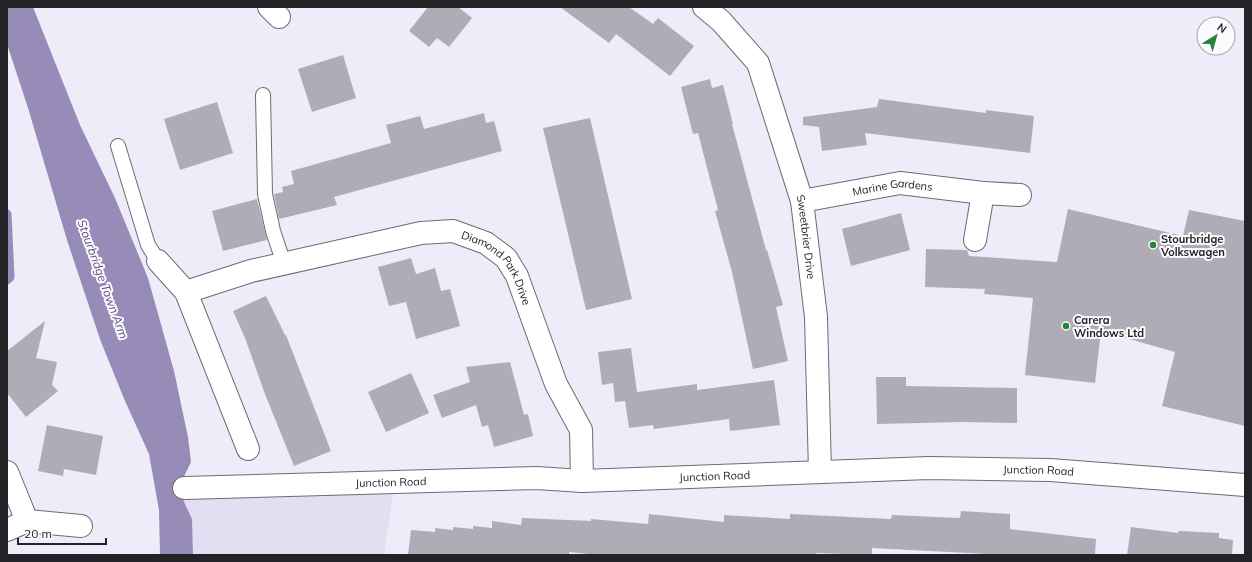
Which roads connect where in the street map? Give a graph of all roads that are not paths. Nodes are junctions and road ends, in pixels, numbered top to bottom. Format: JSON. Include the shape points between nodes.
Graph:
{"nodes":[{"id":1,"x":704,"y":7,"type":"edge"},
{"id":2,"x":263,"y":95,"type":"dead end"},
{"id":3,"x":118,"y":146,"type":"dead end"},
{"id":4,"x":983,"y":193,"type":"junction"},
{"id":5,"x":1020,"y":195,"type":"dead end"},
{"id":6,"x":802,"y":201,"type":"junction"},
{"id":7,"x":975,"y":240,"type":"dead end"},
{"id":8,"x":158,"y":260,"type":"joint"},
{"id":9,"x":284,"y":264,"type":"junction"},
{"id":10,"x":186,"y":292,"type":"junction"},
{"id":11,"x":248,"y":449,"type":"dead end"},
{"id":12,"x":7,"y":472,"type":"edge"},
{"id":13,"x":820,"y":472,"type":"junction"},
{"id":14,"x":582,"y":481,"type":"junction"},
{"id":15,"x":1245,"y":485,"type":"edge"},
{"id":16,"x":184,"y":488,"type":"dead end"},
{"id":17,"x":27,"y":521,"type":"junction"},
{"id":18,"x":80,"y":526,"type":"dead end"},
{"id":19,"x":7,"y":530,"type":"edge"}],
"edges":[{"from":1,"to":6,"type":"street","name":"Sweetbrier Drive","via":[[721,21],[758,63]]},
{"from":2,"to":9,"type":"lane","via":[[265,194]]},
{"from":3,"to":8,"type":"lane","via":[[148,245]]},
{"from":4,"to":5,"type":"street","name":"Marine Gardens"},
{"from":4,"to":6,"type":"street","name":"Marine Gardens","via":[[900,183]]},
{"from":4,"to":7,"type":"street"},
{"from":6,"to":13,"type":"street","name":"Sweetbrier Drive","via":[[816,318]]},
{"from":8,"to":10,"type":"street"},
{"from":9,"to":10,"type":"street","name":"Diamond Park Drive","via":[[251,271]]},
{"from":9,"to":14,"type":"street","name":"Diamond Park Drive","via":[[421,233],[453,231],[486,243],[506,258],[517,276],[556,384],[581,430]]},
{"from":10,"to":11,"type":"street"},
{"from":12,"to":17,"type":"street"},
{"from":13,"to":14,"type":"street","name":"Junction Road"},
{"from":13,"to":15,"type":"street","name":"Junction Road","via":[[929,468],[1050,470]]},
{"from":14,"to":16,"type":"street","name":"Junction Road","via":[[537,478]]},
{"from":17,"to":18,"type":"street"},
{"from":17,"to":19,"type":"street"}]}
